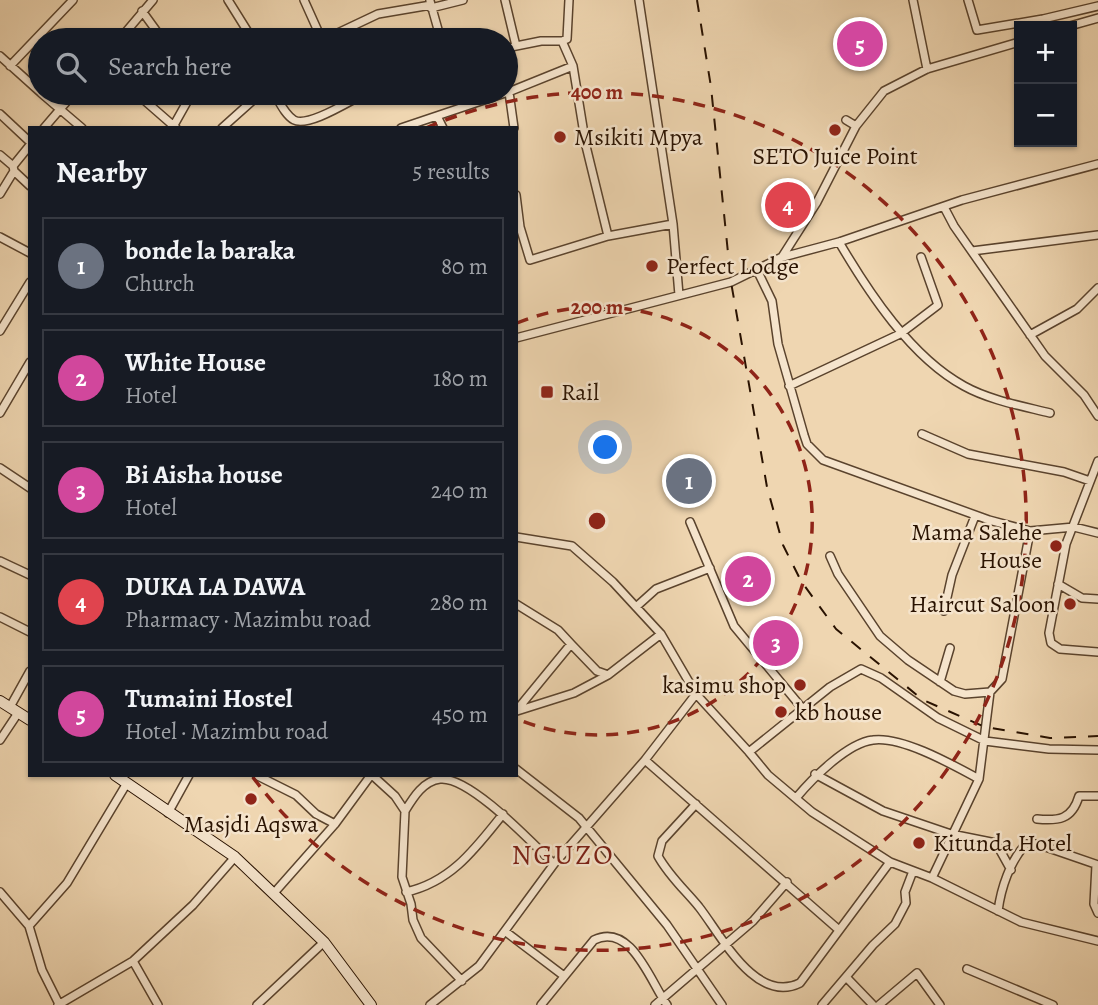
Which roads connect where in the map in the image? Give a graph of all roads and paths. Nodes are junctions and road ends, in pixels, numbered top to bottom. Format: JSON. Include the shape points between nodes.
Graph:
{"nodes":[{"id":1,"x":72,"y":0,"type":"edge"},
{"id":2,"x":228,"y":0,"type":"edge"},
{"id":3,"x":304,"y":0,"type":"edge"},
{"id":4,"x":463,"y":0,"type":"edge"},
{"id":5,"x":505,"y":0,"type":"edge"},
{"id":6,"x":569,"y":0,"type":"edge"},
{"id":7,"x":639,"y":0,"type":"edge"},
{"id":8,"x":913,"y":0,"type":"edge"},
{"id":9,"x":968,"y":0,"type":"edge"},
{"id":10,"x":146,"y":4,"type":"edge"},
{"id":11,"x":431,"y":4,"type":"edge"},
{"id":12,"x":1098,"y":6,"type":"edge"},
{"id":13,"x":1098,"y":18,"type":"edge"},
{"id":14,"x":1077,"y":24,"type":"edge"},
{"id":15,"x":46,"y":28,"type":"edge"},
{"id":16,"x":128,"y":28,"type":"edge"},
{"id":17,"x":157,"y":28,"type":"edge"},
{"id":18,"x":246,"y":28,"type":"edge"},
{"id":19,"x":317,"y":28,"type":"edge"},
{"id":20,"x":349,"y":28,"type":"edge"},
{"id":21,"x":438,"y":28,"type":"edge"},
{"id":22,"x":512,"y":28,"type":"edge"},
{"id":23,"x":562,"y":41,"type":"junction"},
{"id":24,"x":1014,"y":43,"type":"edge"},
{"id":25,"x":518,"y":46,"type":"edge"},
{"id":26,"x":28,"y":47,"type":"edge"},
{"id":27,"x":0,"y":56,"type":"edge"},
{"id":28,"x":10,"y":66,"type":"junction"},
{"id":29,"x":573,"y":66,"type":"junction"},
{"id":30,"x":927,"y":69,"type":"junction"},
{"id":31,"x":28,"y":81,"type":"edge"},
{"id":32,"x":518,"y":88,"type":"edge"},
{"id":33,"x":56,"y":105,"type":"edge"},
{"id":34,"x":63,"y":105,"type":"edge"},
{"id":35,"x":150,"y":105,"type":"edge"},
{"id":36,"x":186,"y":105,"type":"edge"},
{"id":37,"x":248,"y":105,"type":"edge"},
{"id":38,"x":282,"y":105,"type":"edge"},
{"id":39,"x":342,"y":105,"type":"edge"},
{"id":40,"x":469,"y":105,"type":"edge"},
{"id":41,"x":513,"y":105,"type":"edge"},
{"id":42,"x":60,"y":108,"type":"junction"},
{"id":43,"x":0,"y":114,"type":"edge"},
{"id":44,"x":437,"y":116,"type":"junction"},
{"id":45,"x":846,"y":120,"type":"dead end"},
{"id":46,"x":46,"y":126,"type":"edge"},
{"id":47,"x":80,"y":126,"type":"edge"},
{"id":48,"x":174,"y":126,"type":"edge"},
{"id":49,"x":176,"y":126,"type":"edge"},
{"id":50,"x":224,"y":126,"type":"edge"},
{"id":51,"x":407,"y":126,"type":"edge"},
{"id":52,"x":442,"y":126,"type":"edge"},
{"id":53,"x":513,"y":126,"type":"edge"},
{"id":54,"x":856,"y":126,"type":"junction"},
{"id":55,"x":28,"y":141,"type":"edge"},
{"id":56,"x":28,"y":146,"type":"edge"},
{"id":57,"x":0,"y":155,"type":"edge"},
{"id":58,"x":1098,"y":164,"type":"edge"},
{"id":59,"x":13,"y":168,"type":"junction"},
{"id":60,"x":28,"y":184,"type":"edge"},
{"id":61,"x":0,"y":194,"type":"edge"},
{"id":62,"x":944,"y":207,"type":"junction"},
{"id":63,"x":518,"y":212,"type":"edge"},
{"id":64,"x":673,"y":224,"type":"junction"},
{"id":65,"x":1098,"y":235,"type":"edge"},
{"id":66,"x":608,"y":236,"type":"junction"},
{"id":67,"x":0,"y":237,"type":"edge"},
{"id":68,"x":839,"y":242,"type":"junction"},
{"id":69,"x":972,"y":251,"type":"junction"},
{"id":70,"x":28,"y":252,"type":"edge"},
{"id":71,"x":782,"y":257,"type":"junction"},
{"id":72,"x":921,"y":257,"type":"dead end"},
{"id":73,"x":757,"y":270,"type":"junction"},
{"id":74,"x":28,"y":285,"type":"edge"},
{"id":75,"x":1098,"y":288,"type":"edge"},
{"id":76,"x":678,"y":295,"type":"junction"},
{"id":77,"x":0,"y":331,"type":"edge"},
{"id":78,"x":900,"y":334,"type":"junction"},
{"id":79,"x":1030,"y":335,"type":"junction"},
{"id":80,"x":518,"y":337,"type":"edge"},
{"id":81,"x":28,"y":365,"type":"edge"},
{"id":82,"x":789,"y":386,"type":"junction"},
{"id":83,"x":0,"y":413,"type":"edge"},
{"id":84,"x":1050,"y":413,"type":"dead end"},
{"id":85,"x":1098,"y":416,"type":"edge"},
{"id":86,"x":922,"y":434,"type":"dead end"},
{"id":87,"x":1098,"y":461,"type":"edge"},
{"id":88,"x":0,"y":468,"type":"edge"},
{"id":89,"x":1090,"y":481,"type":"junction"},
{"id":90,"x":28,"y":487,"type":"edge"},
{"id":91,"x":975,"y":516,"type":"junction"},
{"id":92,"x":690,"y":522,"type":"dead end"},
{"id":93,"x":1074,"y":527,"type":"junction"},
{"id":94,"x":1030,"y":530,"type":"junction"},
{"id":95,"x":1098,"y":533,"type":"edge"},
{"id":96,"x":518,"y":537,"type":"edge"},
{"id":97,"x":830,"y":555,"type":"dead end"},
{"id":98,"x":0,"y":561,"type":"edge"},
{"id":99,"x":710,"y":568,"type":"junction"},
{"id":100,"x":28,"y":574,"type":"edge"},
{"id":101,"x":1058,"y":584,"type":"junction"},
{"id":102,"x":1098,"y":598,"type":"edge"},
{"id":103,"x":518,"y":605,"type":"edge"},
{"id":104,"x":636,"y":607,"type":"junction"},
{"id":105,"x":944,"y":611,"type":"dead end"},
{"id":106,"x":0,"y":617,"type":"edge"},
{"id":107,"x":28,"y":631,"type":"edge"},
{"id":108,"x":661,"y":634,"type":"junction"},
{"id":109,"x":571,"y":644,"type":"junction"},
{"id":110,"x":950,"y":648,"type":"dead end"},
{"id":111,"x":1098,"y":652,"type":"edge"},
{"id":112,"x":608,"y":675,"type":"junction"},
{"id":113,"x":28,"y":676,"type":"edge"},
{"id":114,"x":940,"y":682,"type":"junction"},
{"id":115,"x":990,"y":692,"type":"junction"},
{"id":116,"x":696,"y":694,"type":"junction"},
{"id":117,"x":0,"y":701,"type":"edge"},
{"id":118,"x":802,"y":708,"type":"junction"},
{"id":119,"x":518,"y":709,"type":"edge"},
{"id":120,"x":14,"y":710,"type":"junction"},
{"id":121,"x":518,"y":710,"type":"edge"},
{"id":122,"x":28,"y":719,"type":"edge"},
{"id":123,"x":0,"y":740,"type":"edge"},
{"id":124,"x":985,"y":741,"type":"junction"},
{"id":125,"x":1098,"y":750,"type":"edge"},
{"id":126,"x":749,"y":752,"type":"junction"},
{"id":127,"x":645,"y":760,"type":"junction"},
{"id":128,"x":518,"y":770,"type":"edge"},
{"id":129,"x":815,"y":774,"type":"junction"},
{"id":130,"x":118,"y":777,"type":"edge"},
{"id":131,"x":188,"y":777,"type":"edge"},
{"id":132,"x":262,"y":777,"type":"edge"},
{"id":133,"x":370,"y":777,"type":"edge"},
{"id":134,"x":373,"y":777,"type":"edge"},
{"id":135,"x":979,"y":779,"type":"junction"},
{"id":136,"x":127,"y":783,"type":"junction"},
{"id":137,"x":1098,"y":796,"type":"edge"},
{"id":138,"x":796,"y":798,"type":"junction"},
{"id":139,"x":696,"y":804,"type":"junction"},
{"id":140,"x":405,"y":811,"type":"junction"},
{"id":141,"x":168,"y":813,"type":"junction"},
{"id":142,"x":503,"y":814,"type":"junction"},
{"id":143,"x":1037,"y":819,"type":"dead end"},
{"id":144,"x":335,"y":824,"type":"junction"},
{"id":145,"x":585,"y":826,"type":"junction"},
{"id":146,"x":951,"y":834,"type":"junction"},
{"id":147,"x":235,"y":857,"type":"junction"},
{"id":148,"x":890,"y":862,"type":"junction"},
{"id":149,"x":554,"y":864,"type":"junction"},
{"id":150,"x":1097,"y":865,"type":"edge"},
{"id":151,"x":1011,"y":870,"type":"junction"},
{"id":152,"x":913,"y":872,"type":"junction"},
{"id":153,"x":932,"y":878,"type":"junction"},
{"id":154,"x":787,"y":882,"type":"junction"},
{"id":155,"x":0,"y":892,"type":"edge"},
{"id":156,"x":406,"y":892,"type":"junction"},
{"id":157,"x":274,"y":893,"type":"junction"},
{"id":158,"x":998,"y":911,"type":"junction"},
{"id":159,"x":1098,"y":913,"type":"edge"},
{"id":160,"x":29,"y":926,"type":"junction"},
{"id":161,"x":839,"y":930,"type":"junction"},
{"id":162,"x":506,"y":932,"type":"junction"},
{"id":163,"x":1098,"y":940,"type":"edge"},
{"id":164,"x":324,"y":942,"type":"junction"},
{"id":165,"x":724,"y":944,"type":"junction"},
{"id":166,"x":133,"y":961,"type":"junction"},
{"id":167,"x":698,"y":966,"type":"junction"},
{"id":168,"x":967,"y":969,"type":"dead end"},
{"id":169,"x":564,"y":976,"type":"junction"},
{"id":170,"x":847,"y":978,"type":"junction"},
{"id":171,"x":462,"y":981,"type":"junction"},
{"id":172,"x":662,"y":998,"type":"junction"},
{"id":173,"x":58,"y":1005,"type":"edge"},
{"id":174,"x":158,"y":1005,"type":"edge"},
{"id":175,"x":257,"y":1005,"type":"edge"},
{"id":176,"x":371,"y":1005,"type":"edge"},
{"id":177,"x":430,"y":1005,"type":"edge"},
{"id":178,"x":541,"y":1005,"type":"edge"},
{"id":179,"x":655,"y":1005,"type":"edge"},
{"id":180,"x":667,"y":1005,"type":"edge"},
{"id":181,"x":722,"y":1005,"type":"edge"},
{"id":182,"x":822,"y":1005,"type":"edge"},
{"id":183,"x":876,"y":1005,"type":"edge"},
{"id":184,"x":940,"y":1005,"type":"edge"},
{"id":185,"x":1053,"y":1005,"type":"edge"}],
"edges":[{"from":1,"to":15,"type":"street"},
{"from":2,"to":18,"type":"street"},
{"from":3,"to":19,"type":"street"},
{"from":4,"to":11,"type":"street"},
{"from":5,"to":22,"type":"street"},
{"from":6,"to":23,"type":"street","via":[[570,31]]},
{"from":7,"to":64,"type":"street"},
{"from":8,"to":30,"type":"street"},
{"from":9,"to":12,"type":"street","via":[[977,30]]},
{"from":10,"to":16,"type":"street"},
{"from":10,"to":17,"type":"street"},
{"from":11,"to":20,"type":"street","via":[[378,15]]},
{"from":11,"to":21,"type":"street"},
{"from":13,"to":14,"type":"street"},
{"from":23,"to":25,"type":"street"},
{"from":23,"to":29,"type":"street"},
{"from":24,"to":30,"type":"street"},
{"from":26,"to":28,"type":"street"},
{"from":27,"to":28,"type":"street"},
{"from":28,"to":31,"type":"street"},
{"from":29,"to":32,"type":"street"},
{"from":29,"to":66,"type":"street"},
{"from":30,"to":54,"type":"street","via":[[884,90]]},
{"from":33,"to":42,"type":"street"},
{"from":34,"to":42,"type":"street"},
{"from":35,"to":48,"type":"street"},
{"from":36,"to":49,"type":"street"},
{"from":37,"to":50,"type":"street"},
{"from":38,"to":39,"type":"street","via":[[290,117],[301,122]]},
{"from":40,"to":44,"type":"street"},
{"from":41,"to":53,"type":"street"},
{"from":42,"to":46,"type":"street"},
{"from":42,"to":47,"type":"street"},
{"from":43,"to":55,"type":"street"},
{"from":44,"to":51,"type":"street"},
{"from":44,"to":52,"type":"street"},
{"from":45,"to":54,"type":"street"},
{"from":54,"to":71,"type":"street"},
{"from":56,"to":59,"type":"street"},
{"from":57,"to":59,"type":"street"},
{"from":58,"to":62,"type":"street"},
{"from":59,"to":60,"type":"street"},
{"from":59,"to":61,"type":"street"},
{"from":62,"to":68,"type":"street"},
{"from":62,"to":69,"type":"street"},
{"from":63,"to":66,"type":"street","via":[[530,260]]},
{"from":64,"to":66,"type":"street"},
{"from":64,"to":76,"type":"street"},
{"from":65,"to":69,"type":"street"},
{"from":67,"to":70,"type":"street"},
{"from":68,"to":71,"type":"street"},
{"from":68,"to":78,"type":"street"},
{"from":69,"to":79,"type":"street"},
{"from":71,"to":73,"type":"street"},
{"from":72,"to":78,"type":"street","via":[[938,305]]},
{"from":73,"to":76,"type":"street"},
{"from":73,"to":82,"type":"street","via":[[772,301]]},
{"from":74,"to":77,"type":"street"},
{"from":75,"to":79,"type":"street","via":[[1077,309]]},
{"from":76,"to":80,"type":"street"},
{"from":78,"to":82,"type":"street"},
{"from":78,"to":84,"type":"street","via":[[961,384]]},
{"from":79,"to":85,"type":"street"},
{"from":81,"to":83,"type":"street"},
{"from":82,"to":91,"type":"street","via":[[807,444],[823,460]]},
{"from":86,"to":89,"type":"street","via":[[968,454]]},
{"from":87,"to":89,"type":"street"},
{"from":88,"to":90,"type":"street"},
{"from":89,"to":93,"type":"street"},
{"from":91,"to":94,"type":"street"},
{"from":91,"to":105,"type":"street","via":[[952,575]]},
{"from":92,"to":99,"type":"street"},
{"from":93,"to":94,"type":"street"},
{"from":93,"to":95,"type":"street"},
{"from":93,"to":101,"type":"street"},
{"from":94,"to":115,"type":"street","via":[[1002,679]]},
{"from":96,"to":104,"type":"street","via":[[572,546]]},
{"from":97,"to":114,"type":"street","via":[[880,636]]},
{"from":98,"to":100,"type":"street"},
{"from":99,"to":104,"type":"street","via":[[656,589]]},
{"from":99,"to":118,"type":"street","via":[[734,626]]},
{"from":101,"to":102,"type":"street","via":[[1082,598]]},
{"from":101,"to":111,"type":"street","via":[[1051,643],[1068,650]]},
{"from":103,"to":109,"type":"street","via":[[558,630]]},
{"from":104,"to":108,"type":"street"},
{"from":106,"to":107,"type":"street"},
{"from":108,"to":112,"type":"street"},
{"from":108,"to":116,"type":"street"},
{"from":109,"to":112,"type":"street","via":[[597,671]]},
{"from":109,"to":119,"type":"street"},
{"from":110,"to":114,"type":"street"},
{"from":112,"to":121,"type":"street","via":[[575,692]]},
{"from":113,"to":120,"type":"street"},
{"from":114,"to":115,"type":"street","via":[[965,694]]},
{"from":115,"to":124,"type":"street"},
{"from":116,"to":126,"type":"street"},
{"from":116,"to":127,"type":"street"},
{"from":117,"to":120,"type":"street"},
{"from":118,"to":124,"type":"street","via":[[862,669]]},
{"from":118,"to":126,"type":"street"},
{"from":120,"to":122,"type":"street"},
{"from":120,"to":123,"type":"street"},
{"from":124,"to":125,"type":"street"},
{"from":124,"to":135,"type":"street"},
{"from":126,"to":138,"type":"street"},
{"from":127,"to":139,"type":"street"},
{"from":127,"to":145,"type":"street"},
{"from":128,"to":145,"type":"street","via":[[562,802]]},
{"from":129,"to":135,"type":"street","via":[[860,744],[876,739],[909,746]]},
{"from":129,"to":138,"type":"street"},
{"from":129,"to":146,"type":"street","via":[[883,811]]},
{"from":130,"to":136,"type":"street"},
{"from":131,"to":141,"type":"street"},
{"from":132,"to":144,"type":"street"},
{"from":133,"to":144,"type":"street"},
{"from":134,"to":140,"type":"street"},
{"from":135,"to":146,"type":"street"},
{"from":136,"to":141,"type":"street"},
{"from":136,"to":160,"type":"street","via":[[67,883]]},
{"from":137,"to":143,"type":"street","via":[[1079,796],[1059,821]]},
{"from":138,"to":148,"type":"street"},
{"from":139,"to":154,"type":"street"},
{"from":139,"to":165,"type":"street","via":[[662,841],[658,856]]},
{"from":140,"to":142,"type":"street","via":[[425,785],[442,779],[467,788]]},
{"from":140,"to":156,"type":"street","via":[[402,877]]},
{"from":141,"to":147,"type":"street"},
{"from":142,"to":149,"type":"street"},
{"from":142,"to":156,"type":"street","via":[[466,860],[427,887]]},
{"from":144,"to":157,"type":"street"},
{"from":145,"to":149,"type":"street"},
{"from":145,"to":167,"type":"street"},
{"from":146,"to":151,"type":"street","via":[[996,843]]},
{"from":146,"to":153,"type":"street"},
{"from":147,"to":157,"type":"street"},
{"from":147,"to":166,"type":"street","via":[[193,905]]},
{"from":148,"to":152,"type":"street"},
{"from":148,"to":161,"type":"street"},
{"from":149,"to":162,"type":"street"},
{"from":150,"to":151,"type":"street","via":[[1026,844]]},
{"from":150,"to":159,"type":"street","via":[[1094,904]]},
{"from":151,"to":158,"type":"street"},
{"from":152,"to":153,"type":"street"},
{"from":152,"to":170,"type":"street","via":[[906,903],[895,924]]},
{"from":153,"to":158,"type":"street"},
{"from":154,"to":161,"type":"street"},
{"from":154,"to":165,"type":"street","via":[[753,921]]},
{"from":155,"to":160,"type":"street"},
{"from":156,"to":171,"type":"street","via":[[421,938]]},
{"from":157,"to":164,"type":"street"},
{"from":158,"to":163,"type":"street","via":[[1045,930]]},
{"from":160,"to":173,"type":"street"},
{"from":161,"to":165,"type":"street","via":[[800,983],[789,990],[765,986]]},
{"from":162,"to":169,"type":"street"},
{"from":162,"to":171,"type":"street"},
{"from":164,"to":175,"type":"street"},
{"from":164,"to":176,"type":"street"},
{"from":165,"to":167,"type":"street"},
{"from":166,"to":173,"type":"street"},
{"from":166,"to":174,"type":"street"},
{"from":167,"to":172,"type":"street"},
{"from":167,"to":181,"type":"street"},
{"from":168,"to":185,"type":"street"},
{"from":169,"to":172,"type":"street","via":[[594,940],[614,935],[629,946]]},
{"from":169,"to":178,"type":"street"},
{"from":170,"to":182,"type":"street"},
{"from":170,"to":183,"type":"street"},
{"from":171,"to":177,"type":"street"},
{"from":172,"to":179,"type":"street"},
{"from":172,"to":180,"type":"street"},
{"from":183,"to":184,"type":"street","via":[[917,973]]}]}
